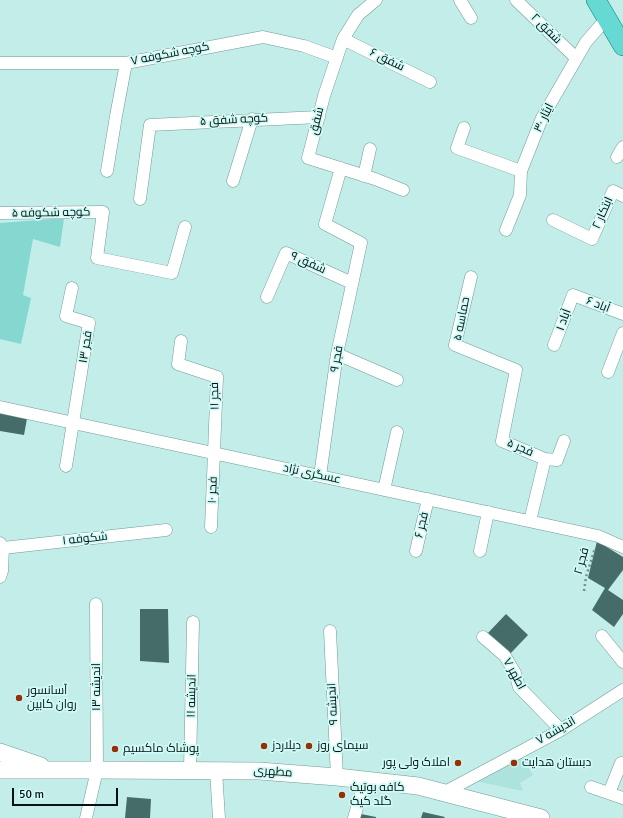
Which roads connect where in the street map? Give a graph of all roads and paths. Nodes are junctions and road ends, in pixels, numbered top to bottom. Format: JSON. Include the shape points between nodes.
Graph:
{"nodes":[{"id":1,"x":376,"y":0,"type":"edge"},
{"id":2,"x":460,"y":0,"type":"edge"},
{"id":3,"x":517,"y":0,"type":"edge"},
{"id":4,"x":596,"y":0,"type":"edge"},
{"id":5,"x":471,"y":18,"type":"dead end"},
{"id":6,"x":607,"y":18,"type":"junction"},
{"id":7,"x":343,"y":39,"type":"junction"},
{"id":8,"x":623,"y":46,"type":"edge"},
{"id":9,"x":337,"y":58,"type":"junction"},
{"id":10,"x":576,"y":58,"type":"junction"},
{"id":11,"x":0,"y":63,"type":"edge"},
{"id":12,"x":126,"y":63,"type":"junction"},
{"id":13,"x":430,"y":82,"type":"dead end"},
{"id":14,"x":319,"y":117,"type":"junction"},
{"id":15,"x":252,"y":119,"type":"junction"},
{"id":16,"x":464,"y":128,"type":"dead end"},
{"id":17,"x":370,"y":149,"type":"dead end"},
{"id":18,"x":341,"y":168,"type":"junction"},
{"id":19,"x":107,"y":171,"type":"dead end"},
{"id":20,"x":521,"y":171,"type":"junction"},
{"id":21,"x":364,"y":176,"type":"junction"},
{"id":22,"x":233,"y":182,"type":"dead end"},
{"id":23,"x":403,"y":190,"type":"dead end"},
{"id":24,"x":618,"y":193,"type":"edge"},
{"id":25,"x":140,"y":199,"type":"dead end"},
{"id":26,"x":0,"y":213,"type":"edge"},
{"id":27,"x":553,"y":220,"type":"dead end"},
{"id":28,"x":185,"y":227,"type":"dead end"},
{"id":29,"x":506,"y":230,"type":"dead end"},
{"id":30,"x":471,"y":277,"type":"dead end"},
{"id":31,"x":352,"y":283,"type":"junction"},
{"id":32,"x":72,"y":288,"type":"dead end"},
{"id":33,"x":573,"y":295,"type":"joint"},
{"id":34,"x":267,"y":297,"type":"dead end"},
{"id":35,"x":623,"y":314,"type":"edge"},
{"id":36,"x":623,"y":333,"type":"edge"},
{"id":37,"x":180,"y":341,"type":"dead end"},
{"id":38,"x":554,"y":345,"type":"dead end"},
{"id":39,"x":337,"y":354,"type":"junction"},
{"id":40,"x":516,"y":370,"type":"joint"},
{"id":41,"x":608,"y":372,"type":"dead end"},
{"id":42,"x":397,"y":380,"type":"dead end"},
{"id":43,"x":0,"y":407,"type":"edge"},
{"id":44,"x":73,"y":423,"type":"junction"},
{"id":45,"x":396,"y":432,"type":"dead end"},
{"id":46,"x":564,"y":441,"type":"dead end"},
{"id":47,"x":214,"y":453,"type":"junction"},
{"id":48,"x":545,"y":459,"type":"junction"},
{"id":49,"x":66,"y":466,"type":"dead end"},
{"id":50,"x":320,"y":476,"type":"junction"},
{"id":51,"x":384,"y":490,"type":"junction"},
{"id":52,"x":428,"y":499,"type":"junction"},
{"id":53,"x":488,"y":512,"type":"junction"},
{"id":54,"x":530,"y":521,"type":"junction"},
{"id":55,"x":211,"y":526,"type":"dead end"},
{"id":56,"x":166,"y":530,"type":"dead end"},
{"id":57,"x":598,"y":536,"type":"junction"},
{"id":58,"x":2,"y":545,"type":"edge"},
{"id":59,"x":623,"y":547,"type":"edge"},
{"id":60,"x":416,"y":551,"type":"dead end"},
{"id":61,"x":480,"y":552,"type":"dead end"},
{"id":62,"x":0,"y":578,"type":"edge"},
{"id":63,"x":584,"y":591,"type":"dead end"},
{"id":64,"x":96,"y":604,"type":"dead end"},
{"id":65,"x":193,"y":622,"type":"dead end"},
{"id":66,"x":330,"y":631,"type":"dead end"},
{"id":67,"x":602,"y":636,"type":"dead end"},
{"id":68,"x":483,"y":637,"type":"dead end"},
{"id":69,"x":623,"y":662,"type":"edge"},
{"id":70,"x":623,"y":690,"type":"edge"},
{"id":71,"x":561,"y":730,"type":"junction"},
{"id":72,"x":0,"y":752,"type":"edge"},
{"id":73,"x":621,"y":762,"type":"dead end"},
{"id":74,"x":0,"y":770,"type":"edge"},
{"id":75,"x":53,"y":770,"type":"junction"},
{"id":76,"x":97,"y":770,"type":"junction"},
{"id":77,"x":190,"y":770,"type":"junction"},
{"id":78,"x":216,"y":770,"type":"junction"},
{"id":79,"x":337,"y":777,"type":"junction"},
{"id":80,"x":365,"y":780,"type":"junction"},
{"id":81,"x":591,"y":787,"type":"dead end"},
{"id":82,"x":445,"y":792,"type":"junction"},
{"id":83,"x":609,"y":793,"type":"junction"},
{"id":84,"x":623,"y":798,"type":"edge"},
{"id":85,"x":531,"y":817,"type":"edge"},
{"id":86,"x":86,"y":818,"type":"edge"},
{"id":87,"x":219,"y":818,"type":"edge"},
{"id":88,"x":354,"y":818,"type":"edge"}],
"edges":[{"from":1,"to":7,"type":"street","name":"شفق","via":[[358,15]]},
{"from":2,"to":5,"type":"street"},
{"from":3,"to":10,"type":"street","name":"شفق ۲"},
{"from":4,"to":6,"type":"main road"},
{"from":6,"to":8,"type":"main road"},
{"from":6,"to":10,"type":"street","name":"ایثار ۳۰"},
{"from":7,"to":9,"type":"street","name":"شفق"},
{"from":7,"to":13,"type":"street","name":"شفق ۶"},
{"from":9,"to":12,"type":"street","name":"کوچه شکوفه ۷","via":[[304,46],[263,37]]},
{"from":9,"to":14,"type":"street","name":"شفق"},
{"from":10,"to":20,"type":"street","name":"ایثار ۳۰","via":[[542,118]]},
{"from":11,"to":12,"type":"street","name":"کوچه شکوفه ۷"},
{"from":12,"to":19,"type":"street"},
{"from":14,"to":15,"type":"street","name":"کوچه شفق ۵"},
{"from":14,"to":18,"type":"street","name":"شفق","via":[[308,158]]},
{"from":15,"to":22,"type":"street"},
{"from":15,"to":25,"type":"street","name":"کوچه شفق ۵","via":[[150,125]]},
{"from":16,"to":20,"type":"street","via":[[458,148]]},
{"from":17,"to":21,"type":"street"},
{"from":18,"to":21,"type":"street","name":"شفق"},
{"from":18,"to":31,"type":"street","name":"فجر ۹","via":[[326,224],[361,243]]},
{"from":20,"to":29,"type":"street","name":"ایثار ۳۰","via":[[520,195]]},
{"from":21,"to":23,"type":"street","name":"شفق"},
{"from":24,"to":27,"type":"street","name":"ابتکار ۲","via":[[592,239]]},
{"from":26,"to":28,"type":"street","name":"کوچه شکوفه ۵","via":[[103,212],[97,258],[172,273]]},
{"from":30,"to":40,"type":"street","name":"حماسه ۵","via":[[454,345]]},
{"from":31,"to":34,"type":"street","name":"شفق ۹","via":[[286,253]]},
{"from":31,"to":39,"type":"street","name":"فجر ۹"},
{"from":32,"to":44,"type":"street","name":"فجر ۱۳","via":[[66,316],[89,323]]},
{"from":33,"to":35,"type":"street","name":"آباد ۶"},
{"from":33,"to":38,"type":"street","name":"آباد ۱"},
{"from":36,"to":41,"type":"street"},
{"from":37,"to":47,"type":"street","name":"فجر ۱۱","via":[[178,364],[218,377]]},
{"from":39,"to":42,"type":"street"},
{"from":39,"to":50,"type":"street","name":"فجر ۹"},
{"from":40,"to":48,"type":"street","name":"فجر ۵","via":[[502,441]]},
{"from":43,"to":44,"type":"street","name":"عسگری نژاد"},
{"from":44,"to":47,"type":"street","name":"عسگری نژاد"},
{"from":44,"to":49,"type":"street"},
{"from":45,"to":51,"type":"street"},
{"from":46,"to":48,"type":"street","via":[[557,460]]},
{"from":47,"to":50,"type":"street","name":"عسگری نژاد"},
{"from":47,"to":55,"type":"street","name":"فجر ۱۰"},
{"from":48,"to":54,"type":"street","name":"فجر ۵"},
{"from":50,"to":51,"type":"street","name":"عسگری نژاد"},
{"from":51,"to":52,"type":"street","name":"عسگری نژاد"},
{"from":52,"to":53,"type":"street","name":"عسگری نژاد"},
{"from":52,"to":60,"type":"street","name":"فجر ۶"},
{"from":53,"to":54,"type":"street","name":"عسگری نژاد"},
{"from":53,"to":61,"type":"street"},
{"from":54,"to":57,"type":"street","name":"عسگری نژاد"},
{"from":56,"to":58,"type":"street","name":"شکوفه ۱"},
{"from":57,"to":59,"type":"street","name":"عسگری نژاد"},
{"from":57,"to":63,"type":"path","name":"فجر ۲"},
{"from":58,"to":62,"type":"street"},
{"from":64,"to":76,"type":"street","name":"اندیشه ١٣"},
{"from":65,"to":77,"type":"street","name":"اندیشه ۱۱"},
{"from":66,"to":79,"type":"street","name":"اندیشه ۹"},
{"from":67,"to":69,"type":"street"},
{"from":68,"to":71,"type":"street","name":"اطهر ۷","via":[[505,656],[519,687]]},
{"from":70,"to":71,"type":"street","name":"اندیشه ۷"},
{"from":71,"to":82,"type":"street","name":"اندیشه ۷"},
{"from":72,"to":75,"type":"main road"},
{"from":73,"to":83,"type":"street"},
{"from":74,"to":75,"type":"main road","name":"مطهری"},
{"from":75,"to":76,"type":"main road","name":"مطهری"},
{"from":76,"to":77,"type":"main road","name":"مطهری"},
{"from":76,"to":86,"type":"street","name":"اندیشه ١٣"},
{"from":77,"to":78,"type":"main road","name":"مطهری"},
{"from":78,"to":79,"type":"main road","name":"مطهری"},
{"from":78,"to":87,"type":"street"},
{"from":79,"to":80,"type":"main road","name":"مطهری"},
{"from":80,"to":82,"type":"main road","name":"مطهری"},
{"from":80,"to":88,"type":"street"},
{"from":81,"to":83,"type":"street"},
{"from":82,"to":85,"type":"main road","name":"مطهری"},
{"from":83,"to":84,"type":"street"}]}
